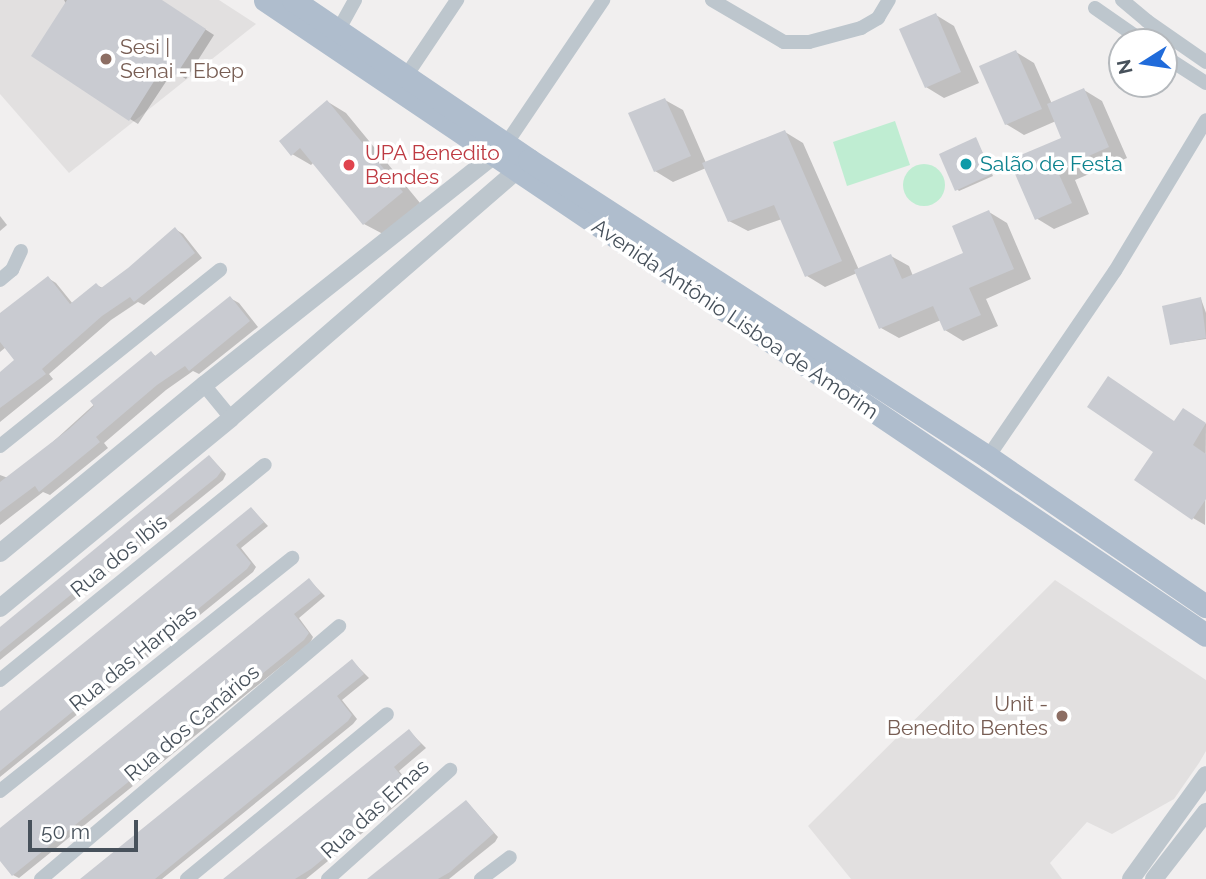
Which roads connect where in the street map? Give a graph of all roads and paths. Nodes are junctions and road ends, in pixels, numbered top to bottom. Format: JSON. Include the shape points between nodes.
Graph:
{"nodes":[{"id":1,"x":265,"y":0,"type":"edge"},
{"id":2,"x":293,"y":0,"type":"edge"},
{"id":3,"x":355,"y":0,"type":"edge"},
{"id":4,"x":457,"y":0,"type":"edge"},
{"id":5,"x":603,"y":0,"type":"edge"},
{"id":6,"x":712,"y":0,"type":"edge"},
{"id":7,"x":890,"y":0,"type":"edge"},
{"id":8,"x":1122,"y":0,"type":"edge"},
{"id":9,"x":1095,"y":8,"type":"dead end"},
{"id":10,"x":1124,"y":28,"type":"edge"},
{"id":11,"x":339,"y":29,"type":"junction"},
{"id":12,"x":1206,"y":62,"type":"edge"},
{"id":13,"x":1178,"y":65,"type":"edge"},
{"id":14,"x":406,"y":76,"type":"junction"},
{"id":15,"x":1206,"y":83,"type":"edge"},
{"id":16,"x":1206,"y":120,"type":"edge"},
{"id":17,"x":501,"y":150,"type":"junction"},
{"id":18,"x":522,"y":165,"type":"junction"},
{"id":19,"x":21,"y":251,"type":"dead end"},
{"id":20,"x":220,"y":270,"type":"dead end"},
{"id":21,"x":0,"y":280,"type":"edge"},
{"id":22,"x":204,"y":385,"type":"junction"},
{"id":23,"x":231,"y":418,"type":"junction"},
{"id":24,"x":0,"y":446,"type":"edge"},
{"id":25,"x":988,"y":457,"type":"junction"},
{"id":26,"x":265,"y":465,"type":"dead end"},
{"id":27,"x":0,"y":553,"type":"edge"},
{"id":28,"x":292,"y":558,"type":"dead end"},
{"id":29,"x":1206,"y":606,"type":"edge"},
{"id":30,"x":0,"y":608,"type":"edge"},
{"id":31,"x":339,"y":626,"type":"dead end"},
{"id":32,"x":1206,"y":635,"type":"edge"},
{"id":33,"x":0,"y":680,"type":"edge"},
{"id":34,"x":387,"y":713,"type":"dead end"},
{"id":35,"x":450,"y":770,"type":"dead end"},
{"id":36,"x":1206,"y":775,"type":"edge"},
{"id":37,"x":0,"y":792,"type":"edge"},
{"id":38,"x":1206,"y":812,"type":"edge"},
{"id":39,"x":510,"y":856,"type":"dead end"},
{"id":40,"x":41,"y":879,"type":"edge"},
{"id":41,"x":187,"y":879,"type":"edge"},
{"id":42,"x":328,"y":879,"type":"edge"},
{"id":43,"x":481,"y":879,"type":"edge"},
{"id":44,"x":1131,"y":879,"type":"edge"},
{"id":45,"x":1154,"y":879,"type":"edge"}],
"edges":[{"from":1,"to":17,"type":"main road","name":"Avenida Antônio Lisboa de Amorim"},
{"from":2,"to":11,"type":"main road","name":"Avenida Antônio Lisboa de Amorim"},
{"from":3,"to":11,"type":"street"},
{"from":4,"to":14,"type":"street"},
{"from":5,"to":17,"type":"street"},
{"from":6,"to":7,"type":"street","via":[[784,42],[809,42],[861,29],[878,18]]},
{"from":8,"to":12,"type":"street"},
{"from":9,"to":10,"type":"street"},
{"from":11,"to":14,"type":"main road","name":"Avenida Antônio Lisboa de Amorim"},
{"from":13,"to":15,"type":"street"},
{"from":14,"to":17,"type":"main road","name":"Avenida Antônio Lisboa de Amorim"},
{"from":16,"to":25,"type":"street","via":[[1115,271]]},
{"from":17,"to":18,"type":"main road","name":"Avenida Antônio Lisboa de Amorim"},
{"from":17,"to":22,"type":"street"},
{"from":18,"to":23,"type":"street"},
{"from":18,"to":25,"type":"main road","name":"Avenida Antônio Lisboa de Amorim"},
{"from":18,"to":32,"type":"main road","name":"Avenida Antônio Lisboa de Amorim"},
{"from":19,"to":21,"type":"street","via":[[12,270]]},
{"from":20,"to":24,"type":"street"},
{"from":22,"to":23,"type":"street"},
{"from":22,"to":27,"type":"street"},
{"from":23,"to":30,"type":"street"},
{"from":25,"to":29,"type":"main road","name":"Avenida Antônio Lisboa de Amorim"},
{"from":26,"to":33,"type":"street","name":"Rua dos Ibis"},
{"from":28,"to":37,"type":"street","name":"Rua das Harpias"},
{"from":31,"to":40,"type":"street","name":"Rua dos Canários"},
{"from":34,"to":41,"type":"street"},
{"from":35,"to":42,"type":"street","name":"Rua das Emas"},
{"from":36,"to":44,"type":"street"},
{"from":38,"to":45,"type":"street"},
{"from":39,"to":43,"type":"street"}]}
